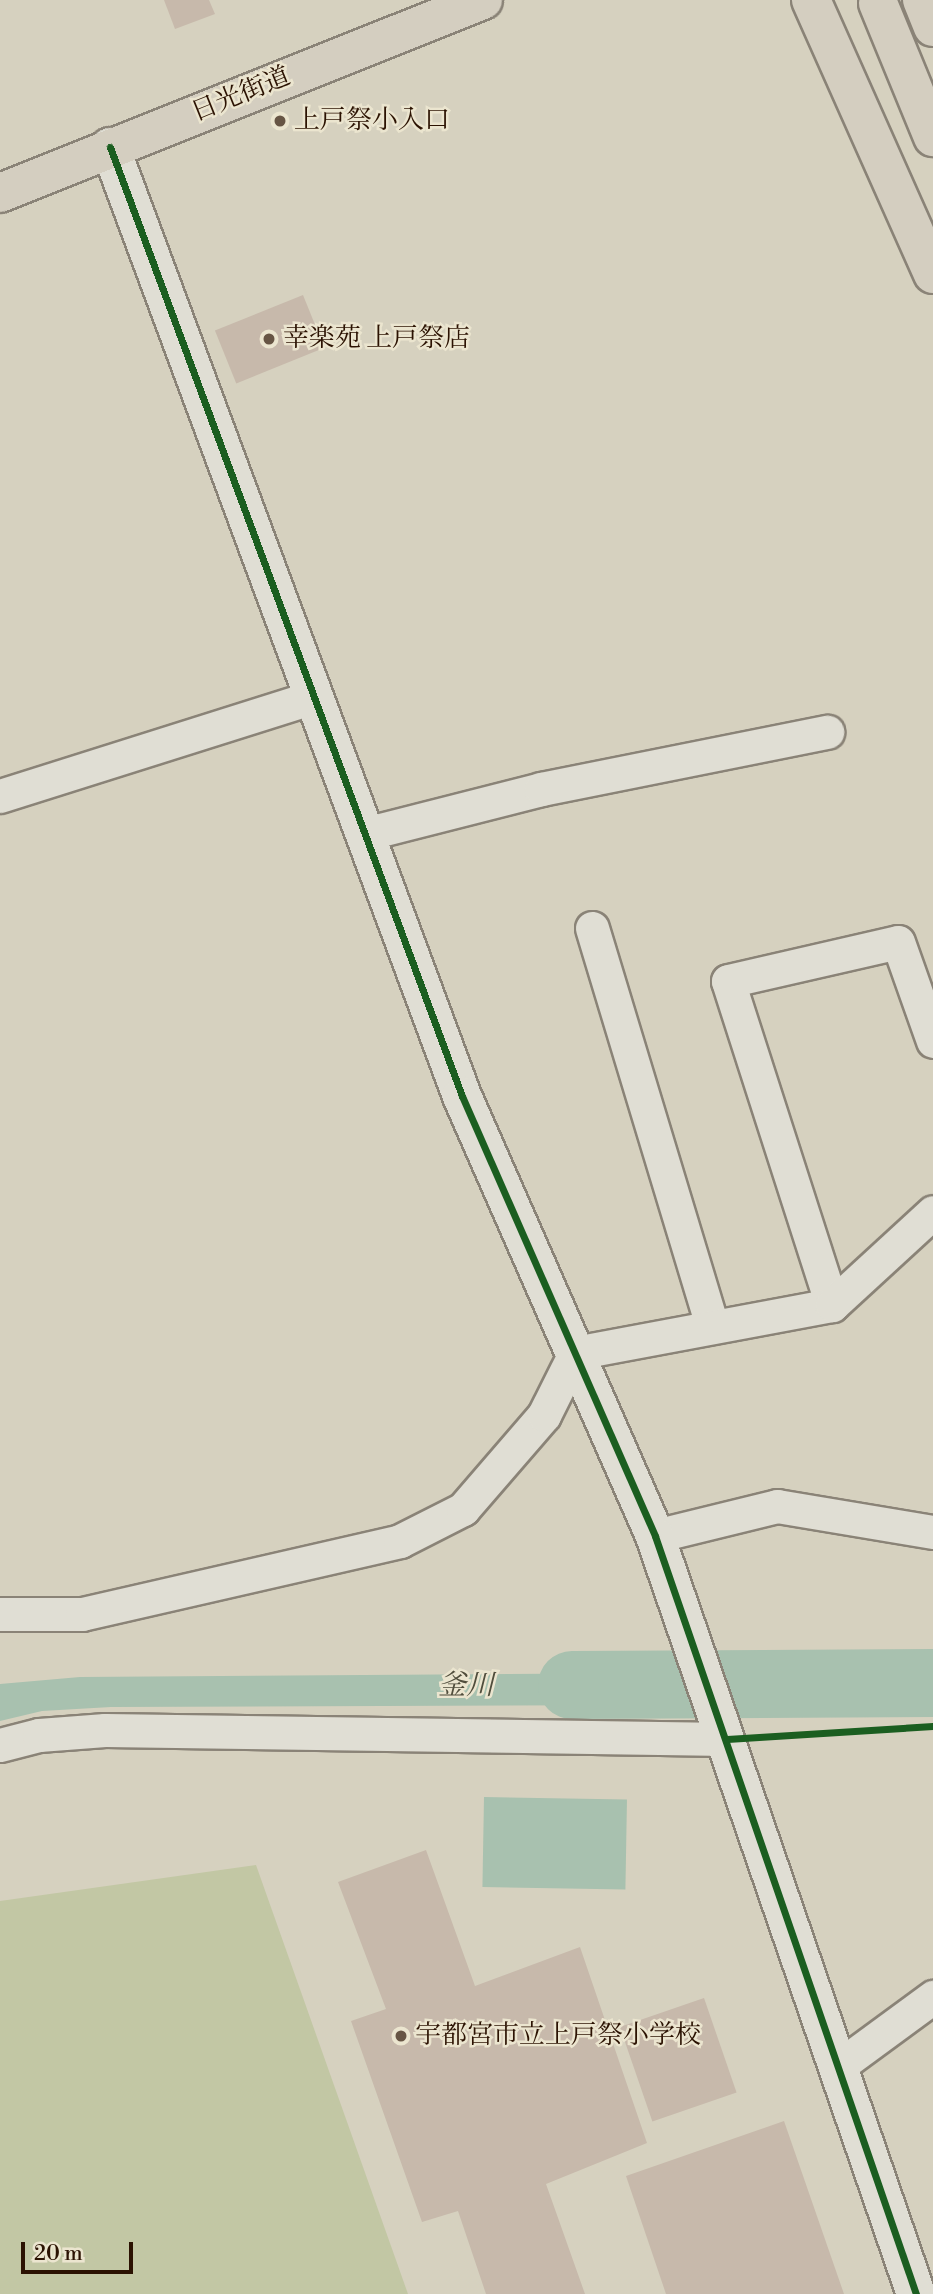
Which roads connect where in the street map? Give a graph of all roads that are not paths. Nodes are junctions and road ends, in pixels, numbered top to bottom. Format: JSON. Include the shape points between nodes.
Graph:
{"nodes":[{"id":1,"x":483,"y":0,"type":"edge"},
{"id":2,"x":811,"y":0,"type":"edge"},
{"id":3,"x":922,"y":0,"type":"edge"},
{"id":4,"x":878,"y":3,"type":"dead end"},
{"id":5,"x":933,"y":27,"type":"edge"},
{"id":6,"x":933,"y":137,"type":"edge"},
{"id":7,"x":110,"y":147,"type":"junction"},
{"id":8,"x":0,"y":193,"type":"edge"},
{"id":9,"x":933,"y":274,"type":"edge"},
{"id":10,"x":314,"y":697,"type":"junction"},
{"id":11,"x":827,"y":732,"type":"dead end"},
{"id":12,"x":0,"y":796,"type":"edge"},
{"id":13,"x":365,"y":834,"type":"junction"},
{"id":14,"x":592,"y":928,"type":"dead end"},
{"id":15,"x":933,"y":1041,"type":"edge"},
{"id":16,"x":930,"y":1227,"type":"edge"},
{"id":17,"x":832,"y":1305,"type":"junction"},
{"id":18,"x":712,"y":1326,"type":"junction"},
{"id":19,"x":575,"y":1353,"type":"junction"},
{"id":20,"x":933,"y":1532,"type":"edge"},
{"id":21,"x":654,"y":1536,"type":"junction"},
{"id":22,"x":0,"y":1614,"type":"edge"},
{"id":23,"x":727,"y":1740,"type":"junction"},
{"id":24,"x":0,"y":1745,"type":"edge"},
{"id":25,"x":933,"y":1997,"type":"edge"},
{"id":26,"x":839,"y":2066,"type":"junction"},
{"id":27,"x":916,"y":2294,"type":"edge"}],
"edges":[{"from":1,"to":7,"type":"main road","name":"日光街道"},
{"from":2,"to":9,"type":"main road"},
{"from":3,"to":5,"type":"main road"},
{"from":4,"to":6,"type":"main road"},
{"from":7,"to":8,"type":"main road","name":"日光街道"},
{"from":7,"to":10,"type":"street"},
{"from":10,"to":12,"type":"street"},
{"from":10,"to":13,"type":"street"},
{"from":11,"to":13,"type":"street","via":[[541,789]]},
{"from":13,"to":19,"type":"street","via":[[462,1096]]},
{"from":14,"to":18,"type":"street"},
{"from":15,"to":17,"type":"street","via":[[898,942],[727,981]]},
{"from":16,"to":17,"type":"street"},
{"from":17,"to":18,"type":"street"},
{"from":18,"to":19,"type":"street"},
{"from":19,"to":21,"type":"street"},
{"from":19,"to":22,"type":"street","via":[[544,1415],[463,1509],[400,1541],[82,1614]]},
{"from":20,"to":21,"type":"street","via":[[777,1506]]},
{"from":21,"to":23,"type":"street"},
{"from":23,"to":24,"type":"street","via":[[105,1730],[39,1735]]},
{"from":23,"to":26,"type":"street"},
{"from":25,"to":26,"type":"street"},
{"from":26,"to":27,"type":"street"}]}
